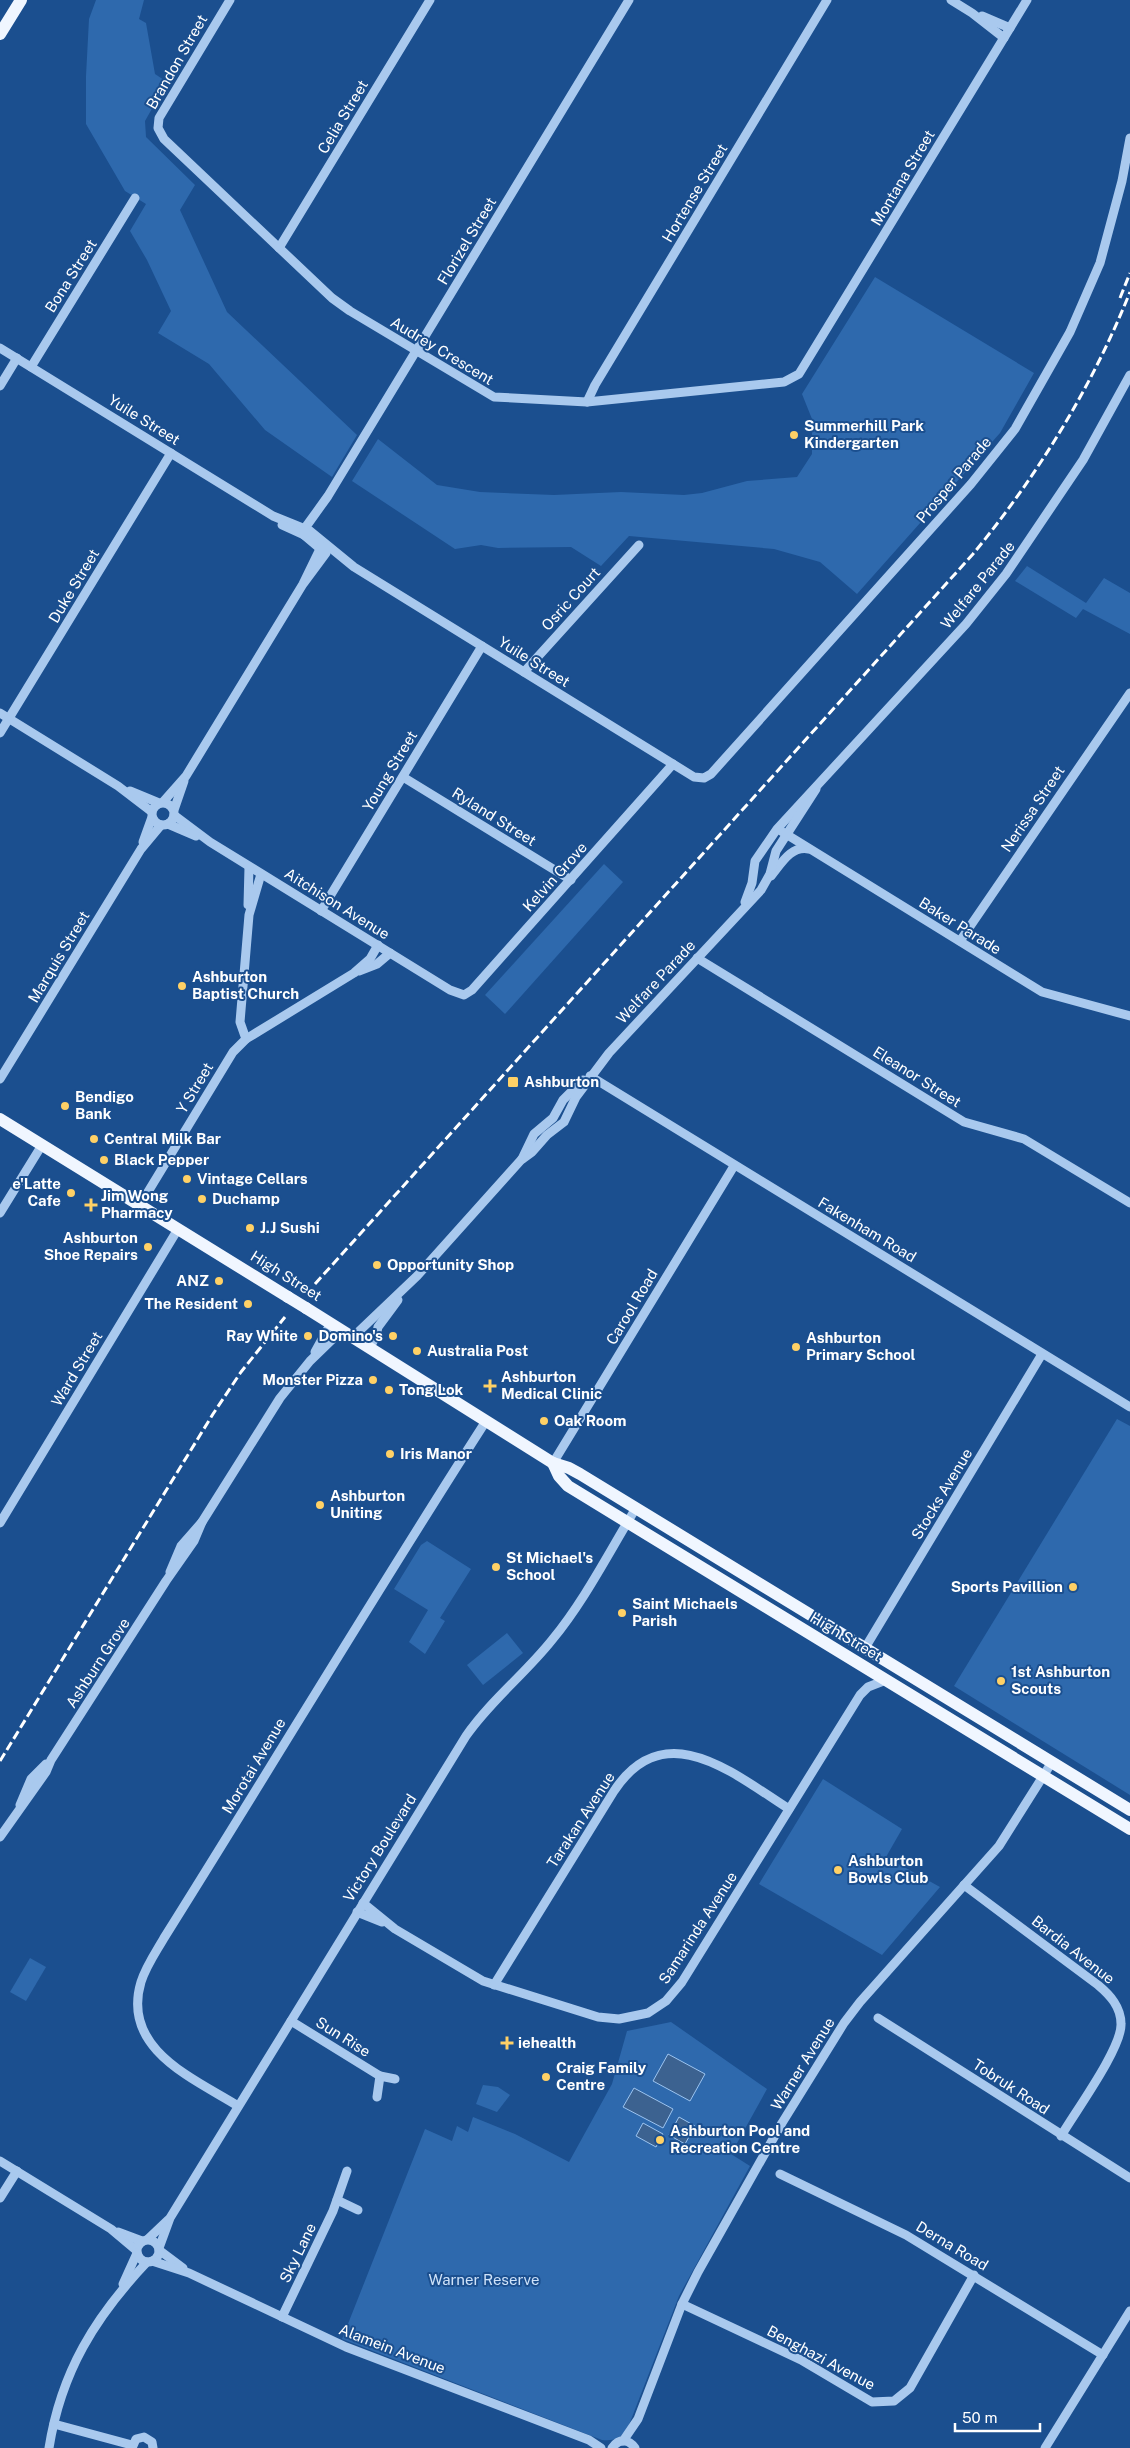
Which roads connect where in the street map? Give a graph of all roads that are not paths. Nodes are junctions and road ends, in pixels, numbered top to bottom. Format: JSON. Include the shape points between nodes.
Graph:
{"nodes":[{"id":1,"x":21,"y":0,"type":"edge"},
{"id":2,"x":230,"y":0,"type":"edge"},
{"id":3,"x":430,"y":0,"type":"edge"},
{"id":4,"x":629,"y":0,"type":"edge"},
{"id":5,"x":828,"y":0,"type":"edge"},
{"id":6,"x":951,"y":0,"type":"edge"},
{"id":7,"x":1028,"y":0,"type":"edge"},
{"id":8,"x":972,"y":12,"type":"junction"},
{"id":9,"x":2,"y":28,"type":"edge"},
{"id":10,"x":1010,"y":28,"type":"junction"},
{"id":11,"x":1004,"y":38,"type":"junction"},
{"id":12,"x":1130,"y":138,"type":"edge"},
{"id":13,"x":164,"y":140,"type":"joint"},
{"id":14,"x":135,"y":198,"type":"dead end"},
{"id":15,"x":279,"y":248,"type":"junction"},
{"id":16,"x":0,"y":348,"type":"edge"},
{"id":17,"x":416,"y":351,"type":"junction"},
{"id":18,"x":17,"y":358,"type":"junction"},
{"id":19,"x":31,"y":367,"type":"junction"},
{"id":20,"x":803,"y":370,"type":"joint"},
{"id":21,"x":1130,"y":375,"type":"edge"},
{"id":22,"x":0,"y":386,"type":"edge"},
{"id":23,"x":587,"y":402,"type":"junction"},
{"id":24,"x":171,"y":453,"type":"junction"},
{"id":25,"x":307,"y":531,"type":"junction"},
{"id":26,"x":638,"y":545,"type":"dead end"},
{"id":27,"x":324,"y":549,"type":"junction"},
{"id":28,"x":482,"y":646,"type":"junction"},
{"id":29,"x":524,"y":672,"type":"junction"},
{"id":30,"x":1130,"y":693,"type":"edge"},
{"id":31,"x":0,"y":713,"type":"edge"},
{"id":32,"x":9,"y":718,"type":"junction"},
{"id":33,"x":0,"y":733,"type":"edge"},
{"id":34,"x":673,"y":764,"type":"junction"},
{"id":35,"x":186,"y":776,"type":"junction"},
{"id":36,"x":403,"y":777,"type":"junction"},
{"id":37,"x":700,"y":778,"type":"joint"},
{"id":38,"x":118,"y":786,"type":"junction"},
{"id":39,"x":816,"y":789,"type":"junction"},
{"id":40,"x":161,"y":802,"type":"junction"},
{"id":41,"x":174,"y":812,"type":"junction"},
{"id":42,"x":152,"y":815,"type":"junction"},
{"id":43,"x":165,"y":824,"type":"junction"},
{"id":44,"x":777,"y":829,"type":"junction"},
{"id":45,"x":786,"y":834,"type":"junction"},
{"id":46,"x":210,"y":842,"type":"junction"},
{"id":47,"x":141,"y":849,"type":"junction"},
{"id":48,"x":814,"y":851,"type":"junction"},
{"id":49,"x":249,"y":867,"type":"junction"},
{"id":50,"x":261,"y":874,"type":"junction"},
{"id":51,"x":571,"y":880,"type":"junction"},
{"id":52,"x":768,"y":880,"type":"junction"},
{"id":53,"x":743,"y":907,"type":"junction"},
{"id":54,"x":322,"y":911,"type":"junction"},
{"id":55,"x":249,"y":915,"type":"junction"},
{"id":56,"x":960,"y":942,"type":"junction"},
{"id":57,"x":378,"y":945,"type":"junction"},
{"id":58,"x":390,"y":953,"type":"junction"},
{"id":59,"x":697,"y":958,"type":"junction"},
{"id":60,"x":354,"y":973,"type":"junction"},
{"id":61,"x":450,"y":990,"type":"joint"},
{"id":62,"x":1130,"y":1016,"type":"edge"},
{"id":63,"x":246,"y":1039,"type":"junction"},
{"id":64,"x":590,"y":1076,"type":"junction"},
{"id":65,"x":0,"y":1079,"type":"edge"},
{"id":66,"x":0,"y":1119,"type":"edge"},
{"id":67,"x":552,"y":1120,"type":"junction"},
{"id":68,"x":560,"y":1127,"type":"junction"},
{"id":69,"x":42,"y":1145,"type":"junction"},
{"id":70,"x":521,"y":1160,"type":"junction"},
{"id":71,"x":734,"y":1166,"type":"junction"},
{"id":72,"x":1130,"y":1203,"type":"edge"},
{"id":73,"x":140,"y":1206,"type":"junction"},
{"id":74,"x":0,"y":1213,"type":"edge"},
{"id":75,"x":178,"y":1229,"type":"junction"},
{"id":76,"x":408,"y":1285,"type":"junction"},
{"id":77,"x":331,"y":1323,"type":"junction"},
{"id":78,"x":347,"y":1333,"type":"junction"},
{"id":79,"x":370,"y":1347,"type":"junction"},
{"id":80,"x":1042,"y":1354,"type":"junction"},
{"id":81,"x":310,"y":1360,"type":"junction"},
{"id":82,"x":1130,"y":1407,"type":"edge"},
{"id":83,"x":486,"y":1421,"type":"junction"},
{"id":84,"x":553,"y":1463,"type":"junction"},
{"id":85,"x":636,"y":1508,"type":"junction"},
{"id":86,"x":0,"y":1523,"type":"edge"},
{"id":87,"x":627,"y":1523,"type":"junction"},
{"id":88,"x":865,"y":1648,"type":"junction"},
{"id":89,"x":886,"y":1680,"type":"junction"},
{"id":90,"x":1052,"y":1762,"type":"junction"},
{"id":91,"x":1042,"y":1777,"type":"junction"},
{"id":92,"x":789,"y":1809,"type":"junction"},
{"id":93,"x":1130,"y":1810,"type":"edge"},
{"id":94,"x":1130,"y":1830,"type":"edge"},
{"id":95,"x":0,"y":1837,"type":"edge"},
{"id":96,"x":964,"y":1885,"type":"junction"},
{"id":97,"x":363,"y":1903,"type":"junction"},
{"id":98,"x":357,"y":1912,"type":"junction"},
{"id":99,"x":395,"y":1929,"type":"junction"},
{"id":100,"x":494,"y":1985,"type":"junction"},
{"id":101,"x":878,"y":2018,"type":"dead end"},
{"id":102,"x":291,"y":2021,"type":"junction"},
{"id":103,"x":380,"y":2076,"type":"junction"},
{"id":104,"x":395,"y":2079,"type":"dead end"},
{"id":105,"x":377,"y":2096,"type":"dead end"},
{"id":106,"x":238,"y":2106,"type":"junction"},
{"id":107,"x":1061,"y":2136,"type":"junction"},
{"id":108,"x":0,"y":2161,"type":"edge"},
{"id":109,"x":17,"y":2171,"type":"junction"},
{"id":110,"x":348,"y":2171,"type":"dead end"},
{"id":111,"x":780,"y":2174,"type":"dead end"},
{"id":112,"x":1130,"y":2178,"type":"edge"},
{"id":113,"x":0,"y":2198,"type":"edge"},
{"id":114,"x":337,"y":2200,"type":"junction"},
{"id":115,"x":358,"y":2210,"type":"dead end"},
{"id":116,"x":170,"y":2218,"type":"junction"},
{"id":117,"x":111,"y":2230,"type":"junction"},
{"id":118,"x":145,"y":2240,"type":"junction"},
{"id":119,"x":159,"y":2249,"type":"junction"},
{"id":120,"x":136,"y":2252,"type":"junction"},
{"id":121,"x":149,"y":2261,"type":"junction"},
{"id":122,"x":189,"y":2273,"type":"junction"},
{"id":123,"x":974,"y":2275,"type":"junction"},
{"id":124,"x":120,"y":2291,"type":"junction"},
{"id":125,"x":682,"y":2304,"type":"junction"},
{"id":126,"x":1130,"y":2311,"type":"edge"},
{"id":127,"x":282,"y":2317,"type":"junction"},
{"id":128,"x":1103,"y":2354,"type":"junction"},
{"id":129,"x":638,"y":2419,"type":"junction"},
{"id":130,"x":54,"y":2424,"type":"junction"},
{"id":131,"x":589,"y":2440,"type":"junction"},
{"id":132,"x":617,"y":2444,"type":"edge"},
{"id":133,"x":132,"y":2446,"type":"edge"},
{"id":134,"x":634,"y":2446,"type":"edge"},
{"id":135,"x":49,"y":2448,"type":"edge"},
{"id":136,"x":153,"y":2448,"type":"edge"},
{"id":137,"x":601,"y":2448,"type":"edge"},
{"id":138,"x":1045,"y":2448,"type":"edge"}],
"edges":[{"from":1,"to":9,"type":"main road"},
{"from":2,"to":13,"type":"street","name":"Brandon Street","via":[[159,118],[159,133]]},
{"from":3,"to":15,"type":"street","name":"Celia Street"},
{"from":4,"to":17,"type":"street","name":"Florizel Street"},
{"from":5,"to":23,"type":"street","name":"Hortense Street"},
{"from":6,"to":8,"type":"street"},
{"from":7,"to":10,"type":"street","name":"Montana Street"},
{"from":8,"to":10,"type":"street"},
{"from":8,"to":11,"type":"street"},
{"from":10,"to":11,"type":"street","name":"Montana Street"},
{"from":11,"to":20,"type":"street","name":"Montana Street"},
{"from":12,"to":37,"type":"street","name":"Prosper Parade","via":[[1100,263],[1070,332],[1015,429],[971,484],[721,763],[711,774]]},
{"from":13,"to":15,"type":"street","name":"Audrey Crescent"},
{"from":14,"to":19,"type":"street","name":"Bona Street"},
{"from":15,"to":17,"type":"street","name":"Audrey Crescent","via":[[343,307]]},
{"from":16,"to":18,"type":"street","name":"Yuile Street"},
{"from":17,"to":23,"type":"street","name":"Audrey Crescent","via":[[490,396]]},
{"from":17,"to":25,"type":"street","name":"Florizel Street"},
{"from":18,"to":19,"type":"street","name":"Yuile Street"},
{"from":18,"to":22,"type":"street"},
{"from":19,"to":24,"type":"street","name":"Yuile Street"},
{"from":20,"to":23,"type":"street","name":"Audrey Crescent","via":[[796,378],[784,382]]},
{"from":21,"to":39,"type":"street","name":"Welfare Parade","via":[[1084,460],[1006,574],[966,624]]},
{"from":24,"to":25,"type":"street","name":"Yuile Street","via":[[287,528]]},
{"from":24,"to":32,"type":"street","name":"Duke Street"},
{"from":25,"to":27,"type":"street","name":"Yuile Street"},
{"from":26,"to":29,"type":"street","name":"Osric Court"},
{"from":27,"to":28,"type":"street","name":"Yuile Street"},
{"from":27,"to":35,"type":"street"},
{"from":28,"to":29,"type":"street","name":"Yuile Street"},
{"from":28,"to":36,"type":"street","name":"Young Street"},
{"from":29,"to":34,"type":"street","name":"Yuile Street"},
{"from":30,"to":56,"type":"street","name":"Nerissa Street"},
{"from":31,"to":32,"type":"street"},
{"from":32,"to":33,"type":"street","name":"Duke Street"},
{"from":32,"to":38,"type":"street"},
{"from":34,"to":37,"type":"street","name":"Yuile Street"},
{"from":34,"to":51,"type":"street","name":"Kelvin Grove"},
{"from":35,"to":40,"type":"street"},
{"from":35,"to":41,"type":"street"},
{"from":36,"to":51,"type":"street","name":"Ryland Street"},
{"from":36,"to":54,"type":"street","name":"Young Street"},
{"from":38,"to":40,"type":"street"},
{"from":38,"to":42,"type":"street"},
{"from":39,"to":44,"type":"street","name":"Welfare Parade"},
{"from":39,"to":45,"type":"street","name":"Welfare Parade"},
{"from":40,"to":41,"type":"street","via":[[170,804]]},
{"from":40,"to":42,"type":"street","via":[[154,806]]},
{"from":41,"to":43,"type":"street"},
{"from":41,"to":46,"type":"street","name":"Aitchison Avenue"},
{"from":42,"to":43,"type":"street"},
{"from":42,"to":47,"type":"street","name":"Marquis Street"},
{"from":43,"to":46,"type":"street","name":"Aitchison Avenue"},
{"from":43,"to":47,"type":"street","name":"Marquis Street"},
{"from":44,"to":45,"type":"street","name":"Baker Parade"},
{"from":44,"to":53,"type":"street","name":"Welfare Parade","via":[[755,861]]},
{"from":45,"to":48,"type":"street","name":"Baker Parade"},
{"from":45,"to":52,"type":"street","name":"Welfare Parade","via":[[773,856]]},
{"from":46,"to":49,"type":"street","name":"Aitchison Avenue"},
{"from":47,"to":65,"type":"street","name":"Marquis Street"},
{"from":48,"to":52,"type":"street","via":[[794,850]]},
{"from":48,"to":56,"type":"street","name":"Baker Parade"},
{"from":49,"to":50,"type":"street","name":"Aitchison Avenue"},
{"from":49,"to":55,"type":"street"},
{"from":50,"to":54,"type":"street","name":"Aitchison Avenue"},
{"from":50,"to":55,"type":"street"},
{"from":51,"to":61,"type":"street","name":"Kelvin Grove","via":[[472,990],[460,995]]},
{"from":52,"to":53,"type":"street","name":"Welfare Parade"},
{"from":53,"to":59,"type":"street","name":"Welfare Parade"},
{"from":54,"to":57,"type":"street","name":"Aitchison Avenue"},
{"from":55,"to":63,"type":"street","via":[[240,1022]]},
{"from":56,"to":62,"type":"street","name":"Baker Parade","via":[[1046,994]]},
{"from":57,"to":58,"type":"street","name":"Aitchison Avenue"},
{"from":57,"to":60,"type":"street","name":"Y Street","via":[[370,959]]},
{"from":58,"to":60,"type":"street","name":"Y Street","via":[[370,968]]},
{"from":58,"to":61,"type":"street","name":"Aitchison Avenue"},
{"from":59,"to":64,"type":"street","name":"Welfare Parade"},
{"from":59,"to":72,"type":"street","name":"Eleanor Street","via":[[964,1122],[1024,1139]]},
{"from":60,"to":63,"type":"street","name":"Y Street"},
{"from":63,"to":73,"type":"street","name":"Y Street","via":[[233,1052]]},
{"from":64,"to":67,"type":"street","name":"Welfare Parade","via":[[568,1094]]},
{"from":64,"to":68,"type":"street","name":"Welfare Parade"},
{"from":64,"to":71,"type":"street","name":"Fakenham Road"},
{"from":66,"to":69,"type":"main road","name":"High Street"},
{"from":67,"to":68,"type":"street"},
{"from":67,"to":70,"type":"street","name":"Welfare Parade","via":[[534,1134]]},
{"from":68,"to":70,"type":"street","name":"Welfare Parade"},
{"from":69,"to":73,"type":"main road","name":"High Street"},
{"from":69,"to":74,"type":"street"},
{"from":70,"to":76,"type":"street","name":"Welfare Parade"},
{"from":71,"to":80,"type":"street","name":"Fakenham Road"},
{"from":71,"to":84,"type":"street","name":"Carool Road"},
{"from":73,"to":75,"type":"main road","name":"High Street"},
{"from":75,"to":77,"type":"main road","name":"High Street","bridge":true},
{"from":75,"to":86,"type":"street","name":"Ward Street"},
{"from":76,"to":78,"type":"street","name":"Welfare Parade"},
{"from":76,"to":79,"type":"street","name":"Welfare Parade","via":[[378,1327]]},
{"from":77,"to":78,"type":"main road","name":"High Street"},
{"from":77,"to":81,"type":"street","name":"Ashburn Grove"},
{"from":78,"to":79,"type":"main road","name":"High Street"},
{"from":78,"to":81,"type":"street","name":"Ashburn Grove"},
{"from":79,"to":83,"type":"main road","name":"High Street"},
{"from":80,"to":82,"type":"street","name":"Fakenham Road"},
{"from":80,"to":88,"type":"street","name":"Stocks Avenue"},
{"from":81,"to":95,"type":"street","name":"Ashburn Grove","via":[[274,1408],[202,1522],[180,1546],[166,1581],[51,1760],[31,1779],[18,1810]]},
{"from":83,"to":84,"type":"main road","name":"High Street"},
{"from":83,"to":106,"type":"street","name":"Morotai Avenue","via":[[428,1517],[371,1601],[164,1938],[141,1982],[140,2016],[154,2049],[175,2067]]},
{"from":84,"to":85,"type":"main road","name":"High Street","via":[[569,1468]]},
{"from":84,"to":87,"type":"main road","name":"High Street","via":[[568,1486]]},
{"from":85,"to":87,"type":"street","name":"Victory Boulevard"},
{"from":85,"to":88,"type":"main road","name":"High Street"},
{"from":87,"to":89,"type":"main road","name":"High Street"},
{"from":87,"to":97,"type":"street","name":"Victory Boulevard","via":[[563,1626],[474,1724]]},
{"from":88,"to":90,"type":"main road","name":"High Street"},
{"from":89,"to":91,"type":"main road","name":"High Street"},
{"from":89,"to":92,"type":"street","name":"Samarinda Avenue","via":[[868,1687],[860,1695]]},
{"from":90,"to":91,"type":"street","name":"Warner Avenue"},
{"from":90,"to":93,"type":"main road","name":"High Street"},
{"from":91,"to":94,"type":"main road","name":"High Street"},
{"from":91,"to":96,"type":"street","name":"Warner Avenue","via":[[1007,1834]]},
{"from":92,"to":100,"type":"street","name":"Samarinda Avenue","via":[[682,1982],[657,2007],[630,2018],[609,2018]]},
{"from":92,"to":100,"type":"street","name":"Tarakan Avenue","via":[[722,1766],[702,1757],[664,1754],[635,1767],[614,1790]]},
{"from":96,"to":107,"type":"street","name":"Bardia Avenue","via":[[1098,1985],[1118,2010],[1121,2025],[1116,2046]]},
{"from":96,"to":125,"type":"street","name":"Warner Avenue","via":[[844,2023],[753,2173]]},
{"from":97,"to":98,"type":"street","name":"Victory Boulevard"},
{"from":97,"to":99,"type":"street","name":"Samarinda Avenue"},
{"from":98,"to":99,"type":"street","name":"Samarinda Avenue"},
{"from":98,"to":102,"type":"street","name":"Victory Boulevard"},
{"from":99,"to":100,"type":"street","name":"Samarinda Avenue","via":[[476,1978]]},
{"from":101,"to":107,"type":"street","name":"Tobruk Road"},
{"from":102,"to":103,"type":"street","name":"Sun Rise"},
{"from":102,"to":106,"type":"street","name":"Victory Boulevard"},
{"from":103,"to":104,"type":"street","name":"Sun Rise"},
{"from":103,"to":105,"type":"street","name":"Sun Rise"},
{"from":106,"to":116,"type":"street","name":"Victory Boulevard"},
{"from":107,"to":112,"type":"street","name":"Tobruk Road"},
{"from":108,"to":109,"type":"street"},
{"from":109,"to":113,"type":"street"},
{"from":109,"to":117,"type":"street"},
{"from":110,"to":114,"type":"street","name":"Sky Lane"},
{"from":111,"to":123,"type":"street","name":"Derna Road","via":[[894,2228]]},
{"from":114,"to":115,"type":"street"},
{"from":114,"to":127,"type":"street","name":"Sky Lane"},
{"from":116,"to":118,"type":"street","name":"Victory Boulevard"},
{"from":116,"to":119,"type":"street","name":"Victory Boulevard"},
{"from":117,"to":118,"type":"street"},
{"from":117,"to":120,"type":"street"},
{"from":118,"to":119,"type":"street","via":[[155,2242]]},
{"from":118,"to":120,"type":"street"},
{"from":119,"to":121,"type":"street","via":[[157,2257]]},
{"from":119,"to":122,"type":"street","name":"Alamein Avenue"},
{"from":120,"to":121,"type":"street","via":[[140,2259]]},
{"from":120,"to":124,"type":"street"},
{"from":121,"to":122,"type":"street","name":"Alamein Avenue"},
{"from":121,"to":124,"type":"street"},
{"from":122,"to":127,"type":"street","name":"Alamein Avenue"},
{"from":123,"to":125,"type":"street","name":"Benghazi Avenue","via":[[910,2388],[900,2398],[887,2403],[864,2398],[800,2360]]},
{"from":123,"to":128,"type":"street","name":"Derna Road"},
{"from":124,"to":130,"type":"street","via":[[90,2332],[74,2362]]},
{"from":125,"to":129,"type":"street","name":"Warner Avenue"},
{"from":126,"to":128,"type":"street"},
{"from":127,"to":131,"type":"street","name":"Alamein Avenue","via":[[346,2347]]},
{"from":128,"to":138,"type":"street"},
{"from":129,"to":132,"type":"street","name":"Warner Avenue"},
{"from":129,"to":134,"type":"street","name":"Warner Avenue"},
{"from":130,"to":133,"type":"street"},
{"from":130,"to":135,"type":"street"},
{"from":131,"to":132,"type":"street","name":"Alamein Avenue"},
{"from":131,"to":137,"type":"street","name":"Alamein Avenue"},
{"from":132,"to":134,"type":"street"},
{"from":133,"to":136,"type":"street","via":[[136,2439],[144,2437],[152,2442]]}]}
